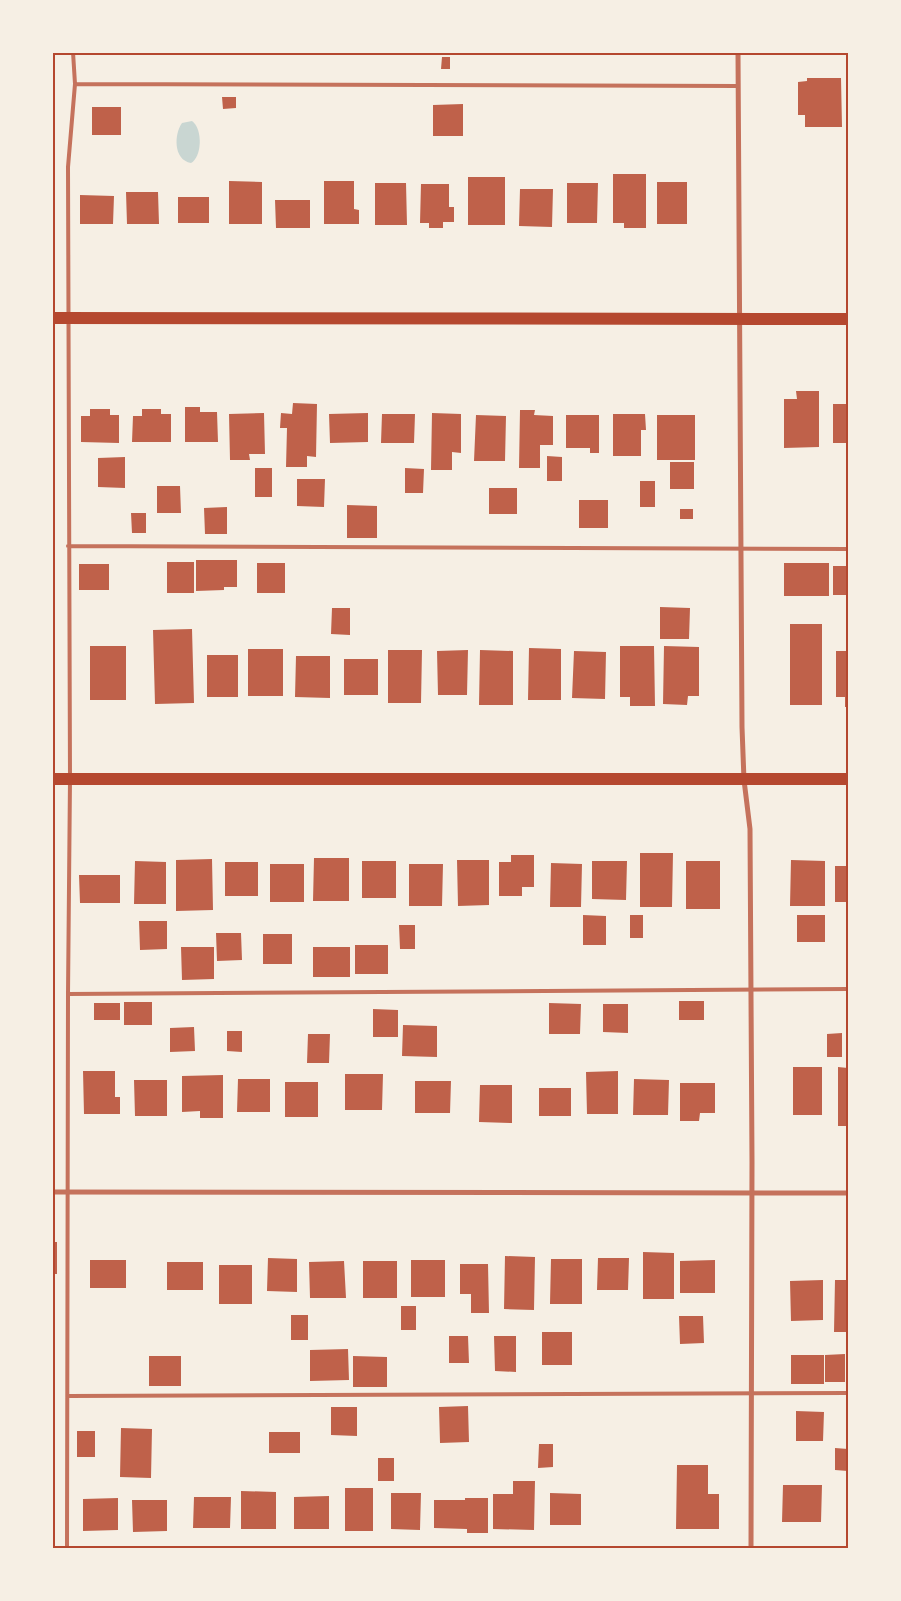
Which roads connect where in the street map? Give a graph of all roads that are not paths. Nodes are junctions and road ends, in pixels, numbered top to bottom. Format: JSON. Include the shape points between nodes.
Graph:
{"nodes":[{"id":1,"x":73,"y":52,"type":"edge"},
{"id":2,"x":738,"y":52,"type":"edge"},
{"id":3,"x":75,"y":84,"type":"junction"},
{"id":4,"x":738,"y":86,"type":"junction"},
{"id":5,"x":52,"y":318,"type":"edge"},
{"id":6,"x":68,"y":318,"type":"junction"},
{"id":7,"x":739,"y":319,"type":"junction"},
{"id":8,"x":848,"y":320,"type":"edge"},
{"id":9,"x":68,"y":546,"type":"junction"},
{"id":10,"x":740,"y":548,"type":"junction"},
{"id":11,"x":848,"y":549,"type":"edge"},
{"id":12,"x":52,"y":779,"type":"edge"},
{"id":13,"x":70,"y":779,"type":"junction"},
{"id":14,"x":848,"y":779,"type":"edge"},
{"id":15,"x":744,"y":780,"type":"junction"},
{"id":16,"x":751,"y":989,"type":"junction"},
{"id":17,"x":848,"y":990,"type":"edge"},
{"id":18,"x":68,"y":994,"type":"junction"},
{"id":19,"x":52,"y":1192,"type":"edge"},
{"id":20,"x":68,"y":1192,"type":"junction"},
{"id":21,"x":752,"y":1192,"type":"junction"},
{"id":22,"x":848,"y":1193,"type":"edge"},
{"id":23,"x":752,"y":1393,"type":"junction"},
{"id":24,"x":848,"y":1393,"type":"edge"},
{"id":25,"x":68,"y":1396,"type":"junction"},
{"id":26,"x":67,"y":1548,"type":"edge"},
{"id":27,"x":751,"y":1548,"type":"edge"}],
"edges":[{"from":1,"to":3,"type":"lane"},
{"from":2,"to":4,"type":"street"},
{"from":3,"to":4,"type":"lane"},
{"from":3,"to":6,"type":"lane","via":[[68,167]]},
{"from":4,"to":7,"type":"street"},
{"from":5,"to":6,"type":"main road"},
{"from":6,"to":7,"type":"main road"},
{"from":6,"to":9,"type":"lane"},
{"from":7,"to":8,"type":"main road"},
{"from":7,"to":10,"type":"street"},
{"from":9,"to":10,"type":"lane"},
{"from":9,"to":13,"type":"lane"},
{"from":10,"to":11,"type":"lane"},
{"from":10,"to":15,"type":"street"},
{"from":12,"to":13,"type":"main road"},
{"from":13,"to":15,"type":"main road"},
{"from":13,"to":18,"type":"lane"},
{"from":14,"to":15,"type":"main road"},
{"from":15,"to":16,"type":"street","via":[[750,829]]},
{"from":16,"to":17,"type":"lane"},
{"from":16,"to":18,"type":"lane"},
{"from":16,"to":21,"type":"street"},
{"from":18,"to":20,"type":"lane"},
{"from":19,"to":20,"type":"street"},
{"from":20,"to":21,"type":"street"},
{"from":20,"to":25,"type":"lane"},
{"from":21,"to":22,"type":"street"},
{"from":21,"to":23,"type":"street"},
{"from":23,"to":24,"type":"lane"},
{"from":23,"to":25,"type":"lane"},
{"from":23,"to":27,"type":"street"},
{"from":25,"to":26,"type":"lane"}]}
